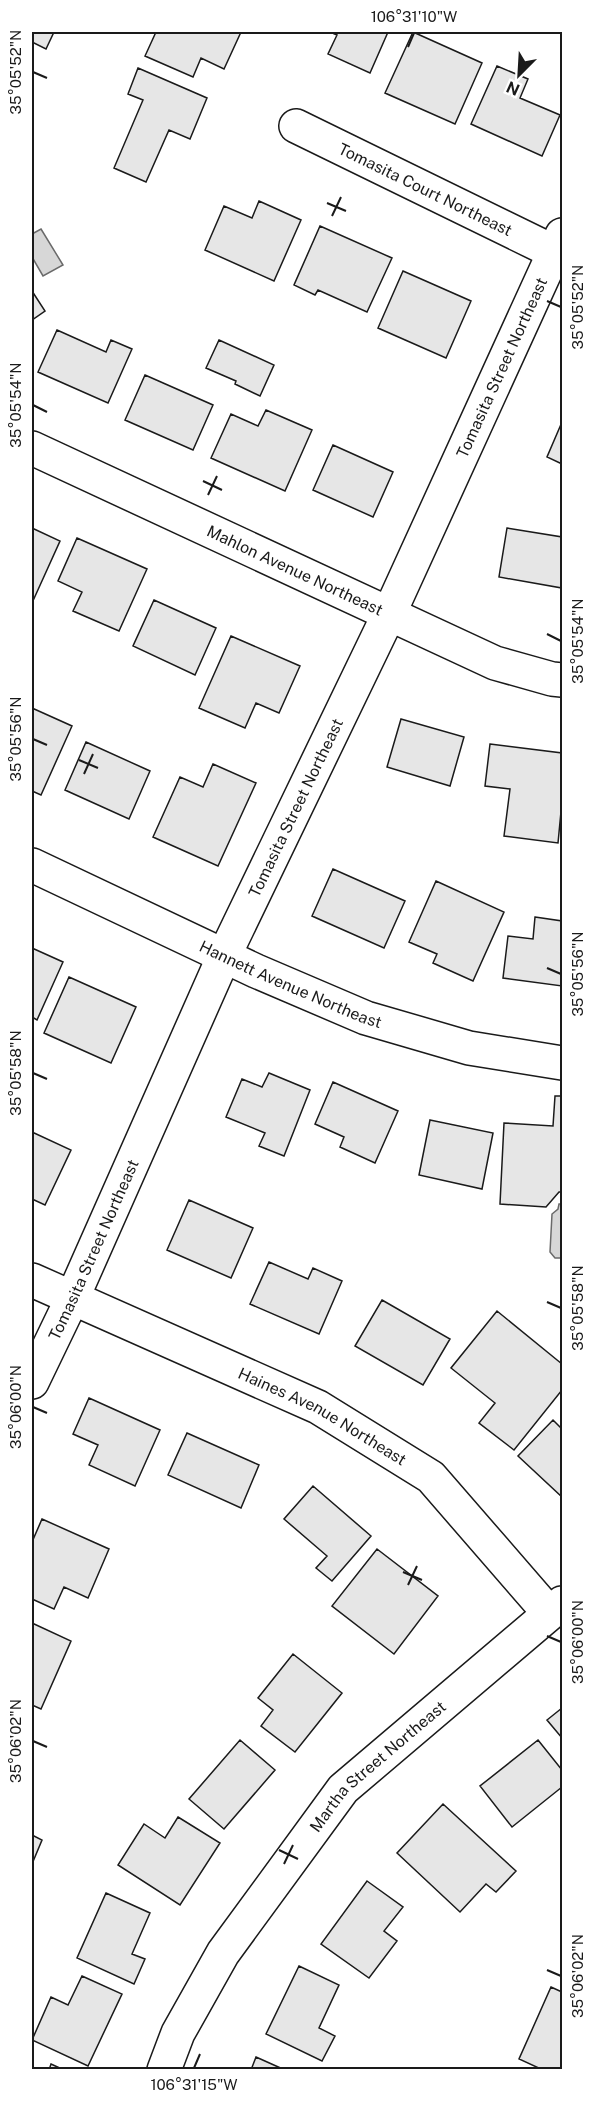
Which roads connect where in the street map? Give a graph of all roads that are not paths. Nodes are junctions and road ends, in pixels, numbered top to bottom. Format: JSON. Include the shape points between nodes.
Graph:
{"nodes":[{"id":1,"x":296,"y":126,"type":"dead end"},
{"id":2,"x":558,"y":244,"type":"edge"},
{"id":3,"x":32,"y":448,"type":"edge"},
{"id":4,"x":389,"y":614,"type":"junction"},
{"id":5,"x":562,"y":680,"type":"edge"},
{"id":6,"x":32,"y":865,"type":"edge"},
{"id":7,"x":224,"y":956,"type":"junction"},
{"id":8,"x":562,"y":1063,"type":"edge"},
{"id":9,"x":32,"y":1280,"type":"edge"},
{"id":10,"x":72,"y":1299,"type":"junction"},
{"id":11,"x":32,"y":1382,"type":"edge"},
{"id":12,"x":556,"y":1608,"type":"edge"},
{"id":13,"x":164,"y":2070,"type":"edge"}],
"edges":[{"from":1,"to":2,"type":"street","name":"Tomasita Court Northeast"},
{"from":2,"to":4,"type":"street","name":"Tomasita Street Northeast"},
{"from":3,"to":4,"type":"street","name":"Mahlon Avenue Northeast"},
{"from":4,"to":5,"type":"street","name":"Mahlon Avenue Northeast","via":[[495,663]]},
{"from":4,"to":7,"type":"street","name":"Tomasita Street Northeast"},
{"from":6,"to":7,"type":"street","name":"Hannett Avenue Northeast"},
{"from":7,"to":8,"type":"street","name":"Hannett Avenue Northeast","via":[[366,1018],[469,1048]]},
{"from":7,"to":10,"type":"street","name":"Tomasita Street Northeast"},
{"from":9,"to":10,"type":"street","name":"Haines Avenue Northeast"},
{"from":10,"to":11,"type":"street","name":"Tomasita Street Northeast"},
{"from":10,"to":12,"type":"street","name":"Haines Avenue Northeast","via":[[318,1407],[430,1477]]},
{"from":12,"to":13,"type":"street","name":"Martha Street Northeast","via":[[343,1789],[224,1953],[178,2033]]}]}
